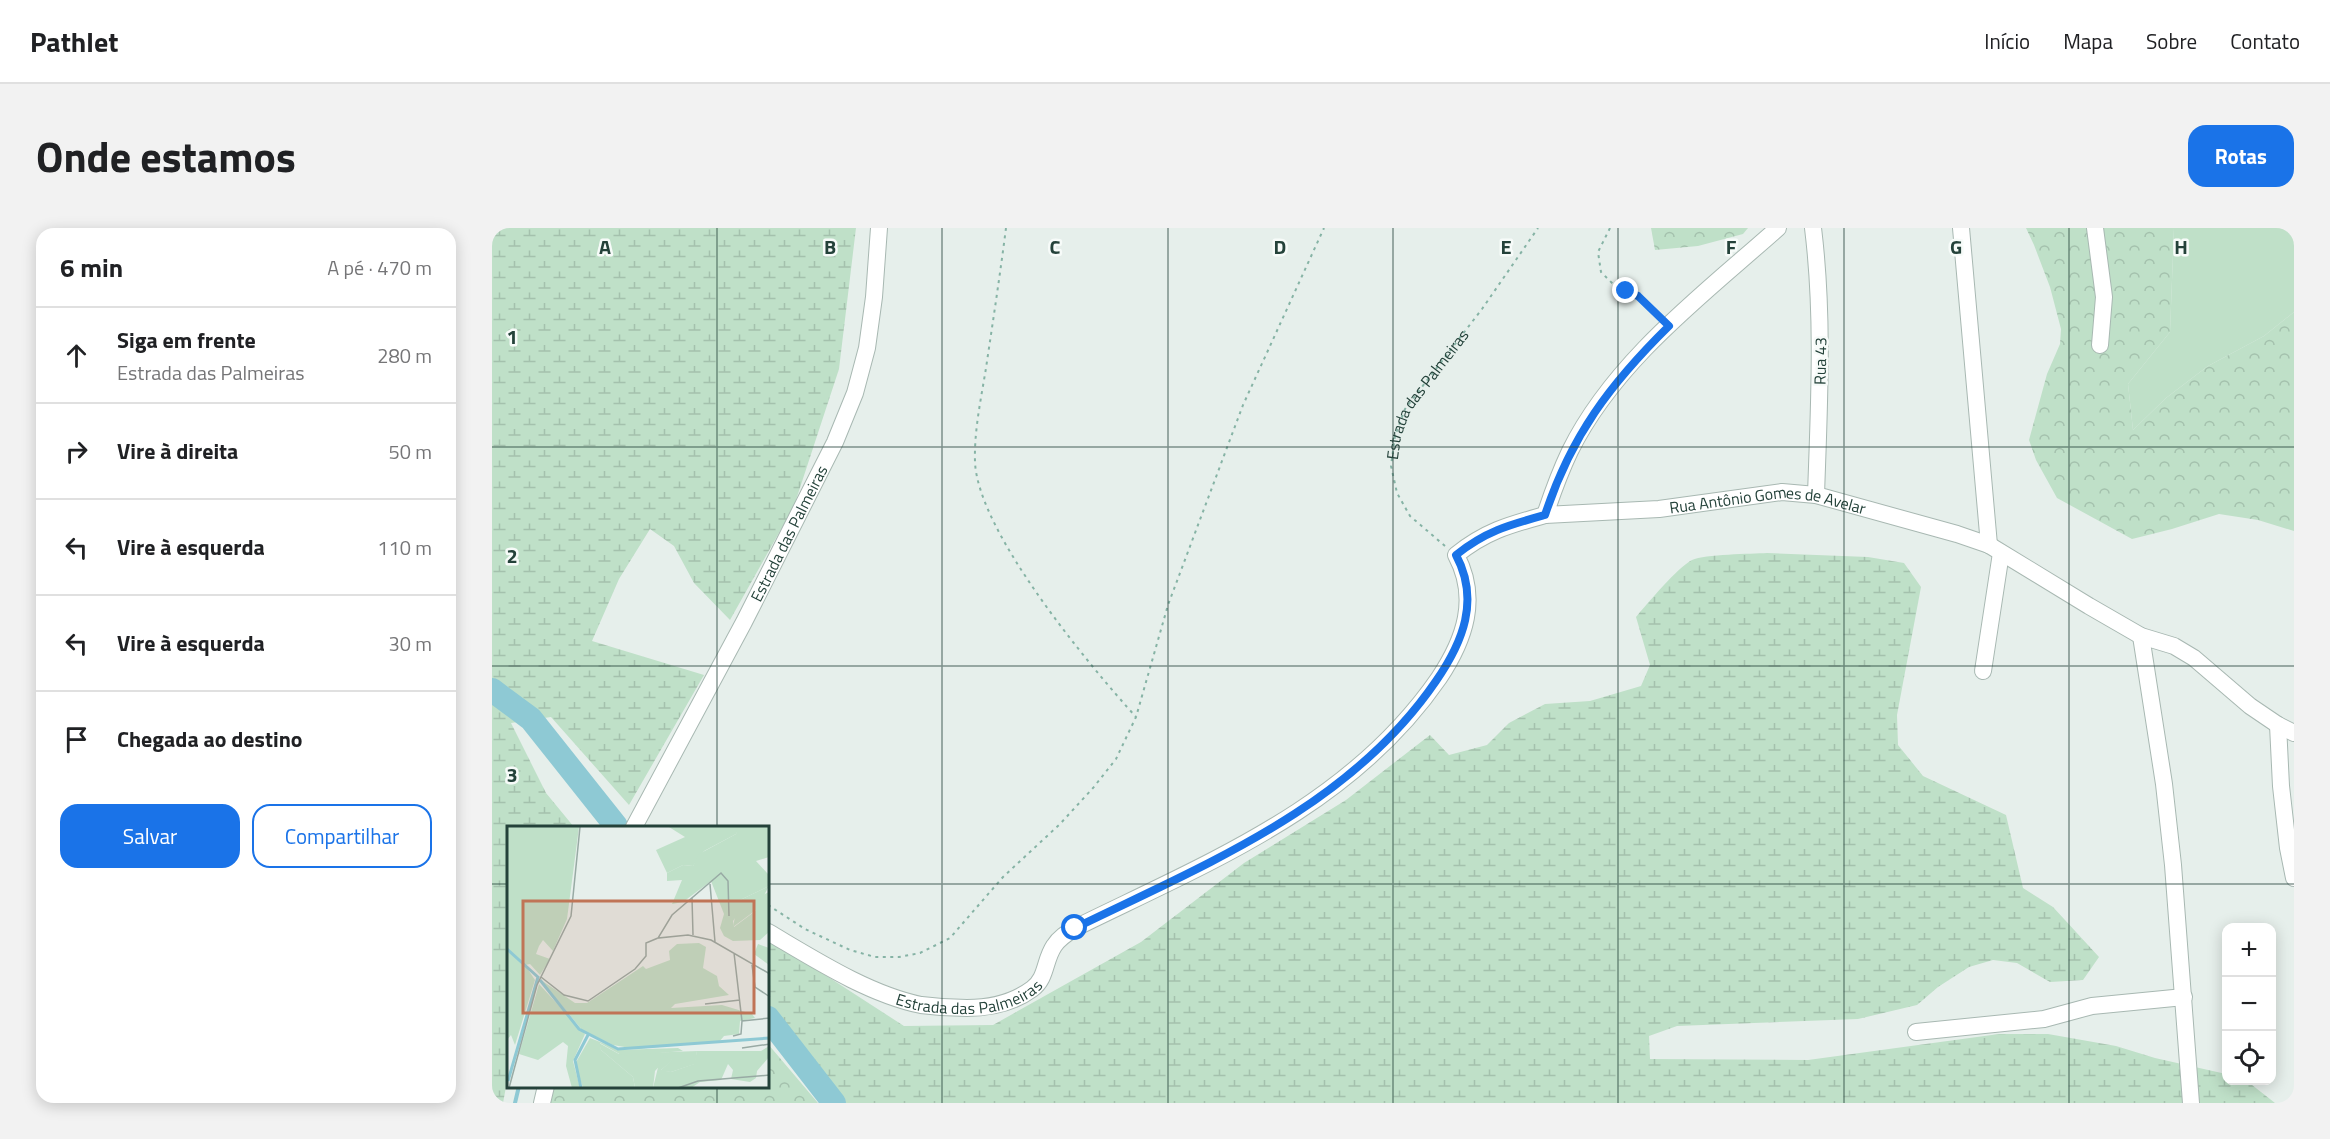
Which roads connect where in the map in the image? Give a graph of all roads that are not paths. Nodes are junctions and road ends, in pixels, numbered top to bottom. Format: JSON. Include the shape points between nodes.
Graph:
{"nodes":[{"id":1,"x":879,"y":228,"type":"edge"},
{"id":2,"x":1778,"y":228,"type":"edge"},
{"id":3,"x":1813,"y":228,"type":"edge"},
{"id":4,"x":1961,"y":228,"type":"edge"},
{"id":5,"x":2095,"y":228,"type":"edge"},
{"id":6,"x":2100,"y":345,"type":"dead end"},
{"id":7,"x":1816,"y":495,"type":"junction"},
{"id":8,"x":1545,"y":515,"type":"junction"},
{"id":9,"x":1995,"y":549,"type":"junction"},
{"id":10,"x":1456,"y":555,"type":"joint"},
{"id":11,"x":2141,"y":636,"type":"junction"},
{"id":12,"x":1983,"y":671,"type":"dead end"},
{"id":13,"x":2278,"y":725,"type":"junction"},
{"id":14,"x":2294,"y":733,"type":"edge"},
{"id":15,"x":640,"y":824,"type":"edge"},
{"id":16,"x":2294,"y":878,"type":"edge"},
{"id":17,"x":770,"y":933,"type":"edge"},
{"id":18,"x":2184,"y":997,"type":"junction"},
{"id":19,"x":1916,"y":1032,"type":"dead end"},
{"id":20,"x":546,"y":1088,"type":"edge"},
{"id":21,"x":542,"y":1103,"type":"edge"},
{"id":22,"x":2191,"y":1103,"type":"edge"}],
"edges":[{"from":1,"to":15,"type":"street","name":"Estrada das Palmeiras","via":[[867,348],[855,393],[835,442]]},
{"from":2,"to":8,"type":"street","via":[[1669,326],[1628,369],[1570,450]]},
{"from":3,"to":7,"type":"street","name":"Rua 43","via":[[1820,339]]},
{"from":4,"to":9,"type":"street"},
{"from":5,"to":6,"type":"street","via":[[2104,297]]},
{"from":7,"to":8,"type":"street","name":"Rua Antônio Gomes de Avelar","via":[[1782,492],[1659,509]]},
{"from":7,"to":9,"type":"street","name":"Rua Antônio Gomes de Avelar"},
{"from":8,"to":10,"type":"street","name":"Rua Antônio Gomes de Avelar","via":[[1487,533]]},
{"from":9,"to":11,"type":"street","name":"Rua Antônio Gomes de Avelar"},
{"from":9,"to":12,"type":"street"},
{"from":10,"to":17,"type":"street","name":"Estrada das Palmeiras","via":[[1465,572],[1468,598],[1466,622],[1453,656],[1417,710],[1368,760],[1263,835],[1062,936],[1054,945],[1042,979],[1021,996],[983,1008],[920,1004],[876,990]]},
{"from":11,"to":13,"type":"street","name":"Rua Antônio Gomes de Avelar","via":[[2174,646],[2194,658]]},
{"from":11,"to":18,"type":"street","via":[[2164,784]]},
{"from":13,"to":14,"type":"street","name":"Rua Antônio Gomes de Avelar"},
{"from":13,"to":16,"type":"street","via":[[2282,796]]},
{"from":18,"to":19,"type":"street","via":[[2092,1006],[2044,1019]]},
{"from":18,"to":22,"type":"street"},
{"from":20,"to":21,"type":"street"}]}
